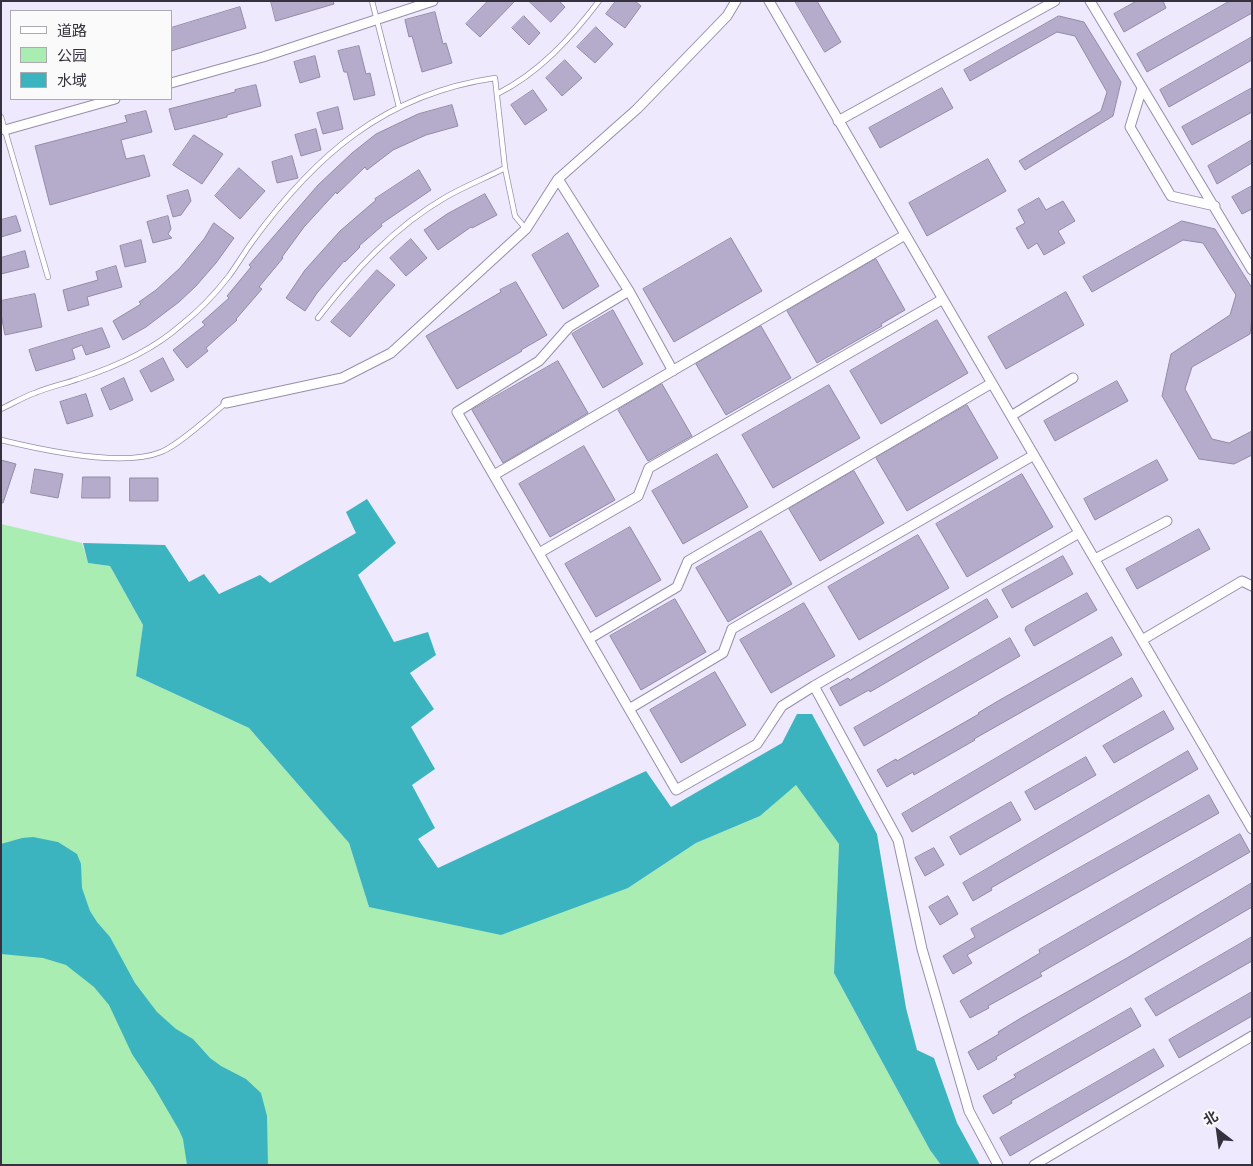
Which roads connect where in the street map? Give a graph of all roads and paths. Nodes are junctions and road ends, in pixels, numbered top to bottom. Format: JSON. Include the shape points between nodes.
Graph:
{"nodes":[{"id":1,"x":372,"y":1,"type":"edge"},
{"id":2,"x":433,"y":1,"type":"edge"},
{"id":3,"x":599,"y":1,"type":"edge"},
{"id":4,"x":736,"y":1,"type":"edge"},
{"id":5,"x":769,"y":1,"type":"edge"},
{"id":6,"x":1055,"y":1,"type":"edge"},
{"id":7,"x":1090,"y":1,"type":"edge"},
{"id":8,"x":378,"y":19,"type":"junction"},
{"id":9,"x":172,"y":83,"type":"edge"},
{"id":10,"x":1142,"y":88,"type":"junction"},
{"id":11,"x":497,"y":94,"type":"junction"},
{"id":12,"x":111,"y":100,"type":"edge"},
{"id":13,"x":399,"y":107,"type":"junction"},
{"id":14,"x":1,"y":118,"type":"edge"},
{"id":15,"x":838,"y":120,"type":"junction"},
{"id":16,"x":5,"y":130,"type":"junction"},
{"id":17,"x":505,"y":168,"type":"junction"},
{"id":18,"x":558,"y":179,"type":"junction"},
{"id":19,"x":1214,"y":206,"type":"junction"},
{"id":20,"x":526,"y":229,"type":"junction"},
{"id":21,"x":905,"y":235,"type":"junction"},
{"id":22,"x":1252,"y":270,"type":"edge"},
{"id":23,"x":48,"y":277,"type":"dead end"},
{"id":24,"x":629,"y":292,"type":"junction"},
{"id":25,"x":943,"y":299,"type":"junction"},
{"id":26,"x":318,"y":318,"type":"dead end"},
{"id":27,"x":673,"y":371,"type":"junction"},
{"id":28,"x":1073,"y":378,"type":"dead end"},
{"id":29,"x":992,"y":383,"type":"junction"},
{"id":30,"x":226,"y":403,"type":"joint"},
{"id":31,"x":1,"y":409,"type":"edge"},
{"id":32,"x":1011,"y":416,"type":"junction"},
{"id":33,"x":1,"y":440,"type":"edge"},
{"id":34,"x":1034,"y":455,"type":"junction"},
{"id":35,"x":494,"y":475,"type":"junction"},
{"id":36,"x":1167,"y":522,"type":"dead end"},
{"id":37,"x":1079,"y":533,"type":"junction"},
{"id":38,"x":539,"y":554,"type":"junction"},
{"id":39,"x":1094,"y":560,"type":"junction"},
{"id":40,"x":1252,"y":586,"type":"edge"},
{"id":41,"x":589,"y":639,"type":"junction"},
{"id":42,"x":1142,"y":640,"type":"junction"},
{"id":43,"x":814,"y":686,"type":"junction"},
{"id":44,"x":629,"y":709,"type":"junction"},
{"id":45,"x":1252,"y":829,"type":"edge"},
{"id":46,"x":1252,"y":1036,"type":"edge"},
{"id":47,"x":998,"y":1165,"type":"edge"},
{"id":48,"x":1034,"y":1165,"type":"edge"}],
"edges":[{"from":1,"to":8,"type":"lane"},
{"from":2,"to":8,"type":"street"},
{"from":3,"to":11,"type":"lane","via":[[538,67],[517,84]]},
{"from":4,"to":18,"type":"street","via":[[727,16],[637,109]]},
{"from":5,"to":15,"type":"street"},
{"from":6,"to":15,"type":"street"},
{"from":7,"to":10,"type":"street"},
{"from":8,"to":9,"type":"street"},
{"from":8,"to":13,"type":"lane"},
{"from":10,"to":19,"type":"street"},
{"from":10,"to":19,"type":"street","via":[[1130,127],[1171,196]]},
{"from":11,"to":13,"type":"lane","via":[[495,78],[470,82]]},
{"from":11,"to":17,"type":"lane"},
{"from":12,"to":16,"type":"street"},
{"from":13,"to":31,"type":"lane","via":[[346,140],[293,190],[229,276],[181,326],[130,359],[34,393]]},
{"from":14,"to":16,"type":"lane"},
{"from":15,"to":21,"type":"street"},
{"from":16,"to":23,"type":"lane"},
{"from":17,"to":20,"type":"lane","via":[[515,216]]},
{"from":17,"to":26,"type":"lane","via":[[447,197],[391,237],[363,263]]},
{"from":18,"to":20,"type":"street"},
{"from":18,"to":24,"type":"street"},
{"from":19,"to":22,"type":"street"},
{"from":20,"to":30,"type":"street","via":[[391,353],[342,378]]},
{"from":21,"to":25,"type":"street"},
{"from":21,"to":27,"type":"street"},
{"from":24,"to":27,"type":"street"},
{"from":24,"to":35,"type":"street","via":[[569,327],[539,361],[457,412]]},
{"from":25,"to":29,"type":"street"},
{"from":25,"to":38,"type":"street","via":[[649,468],[638,496]]},
{"from":27,"to":35,"type":"street"},
{"from":28,"to":32,"type":"street"},
{"from":29,"to":32,"type":"street"},
{"from":29,"to":41,"type":"street","via":[[688,561],[677,587]]},
{"from":30,"to":33,"type":"lane","via":[[162,452],[136,457],[92,456]]},
{"from":32,"to":34,"type":"street"},
{"from":34,"to":37,"type":"street"},
{"from":34,"to":44,"type":"street","via":[[732,629],[723,653]]},
{"from":35,"to":38,"type":"street"},
{"from":36,"to":39,"type":"street"},
{"from":37,"to":39,"type":"street"},
{"from":37,"to":43,"type":"street"},
{"from":38,"to":41,"type":"street"},
{"from":39,"to":42,"type":"street"},
{"from":40,"to":42,"type":"street","via":[[1242,581]]},
{"from":41,"to":44,"type":"street"},
{"from":42,"to":45,"type":"street"},
{"from":43,"to":44,"type":"street","via":[[782,706],[757,744],[676,790]]},
{"from":43,"to":47,"type":"street","via":[[898,840],[922,949],[968,1111]]},
{"from":46,"to":48,"type":"street"}]}
